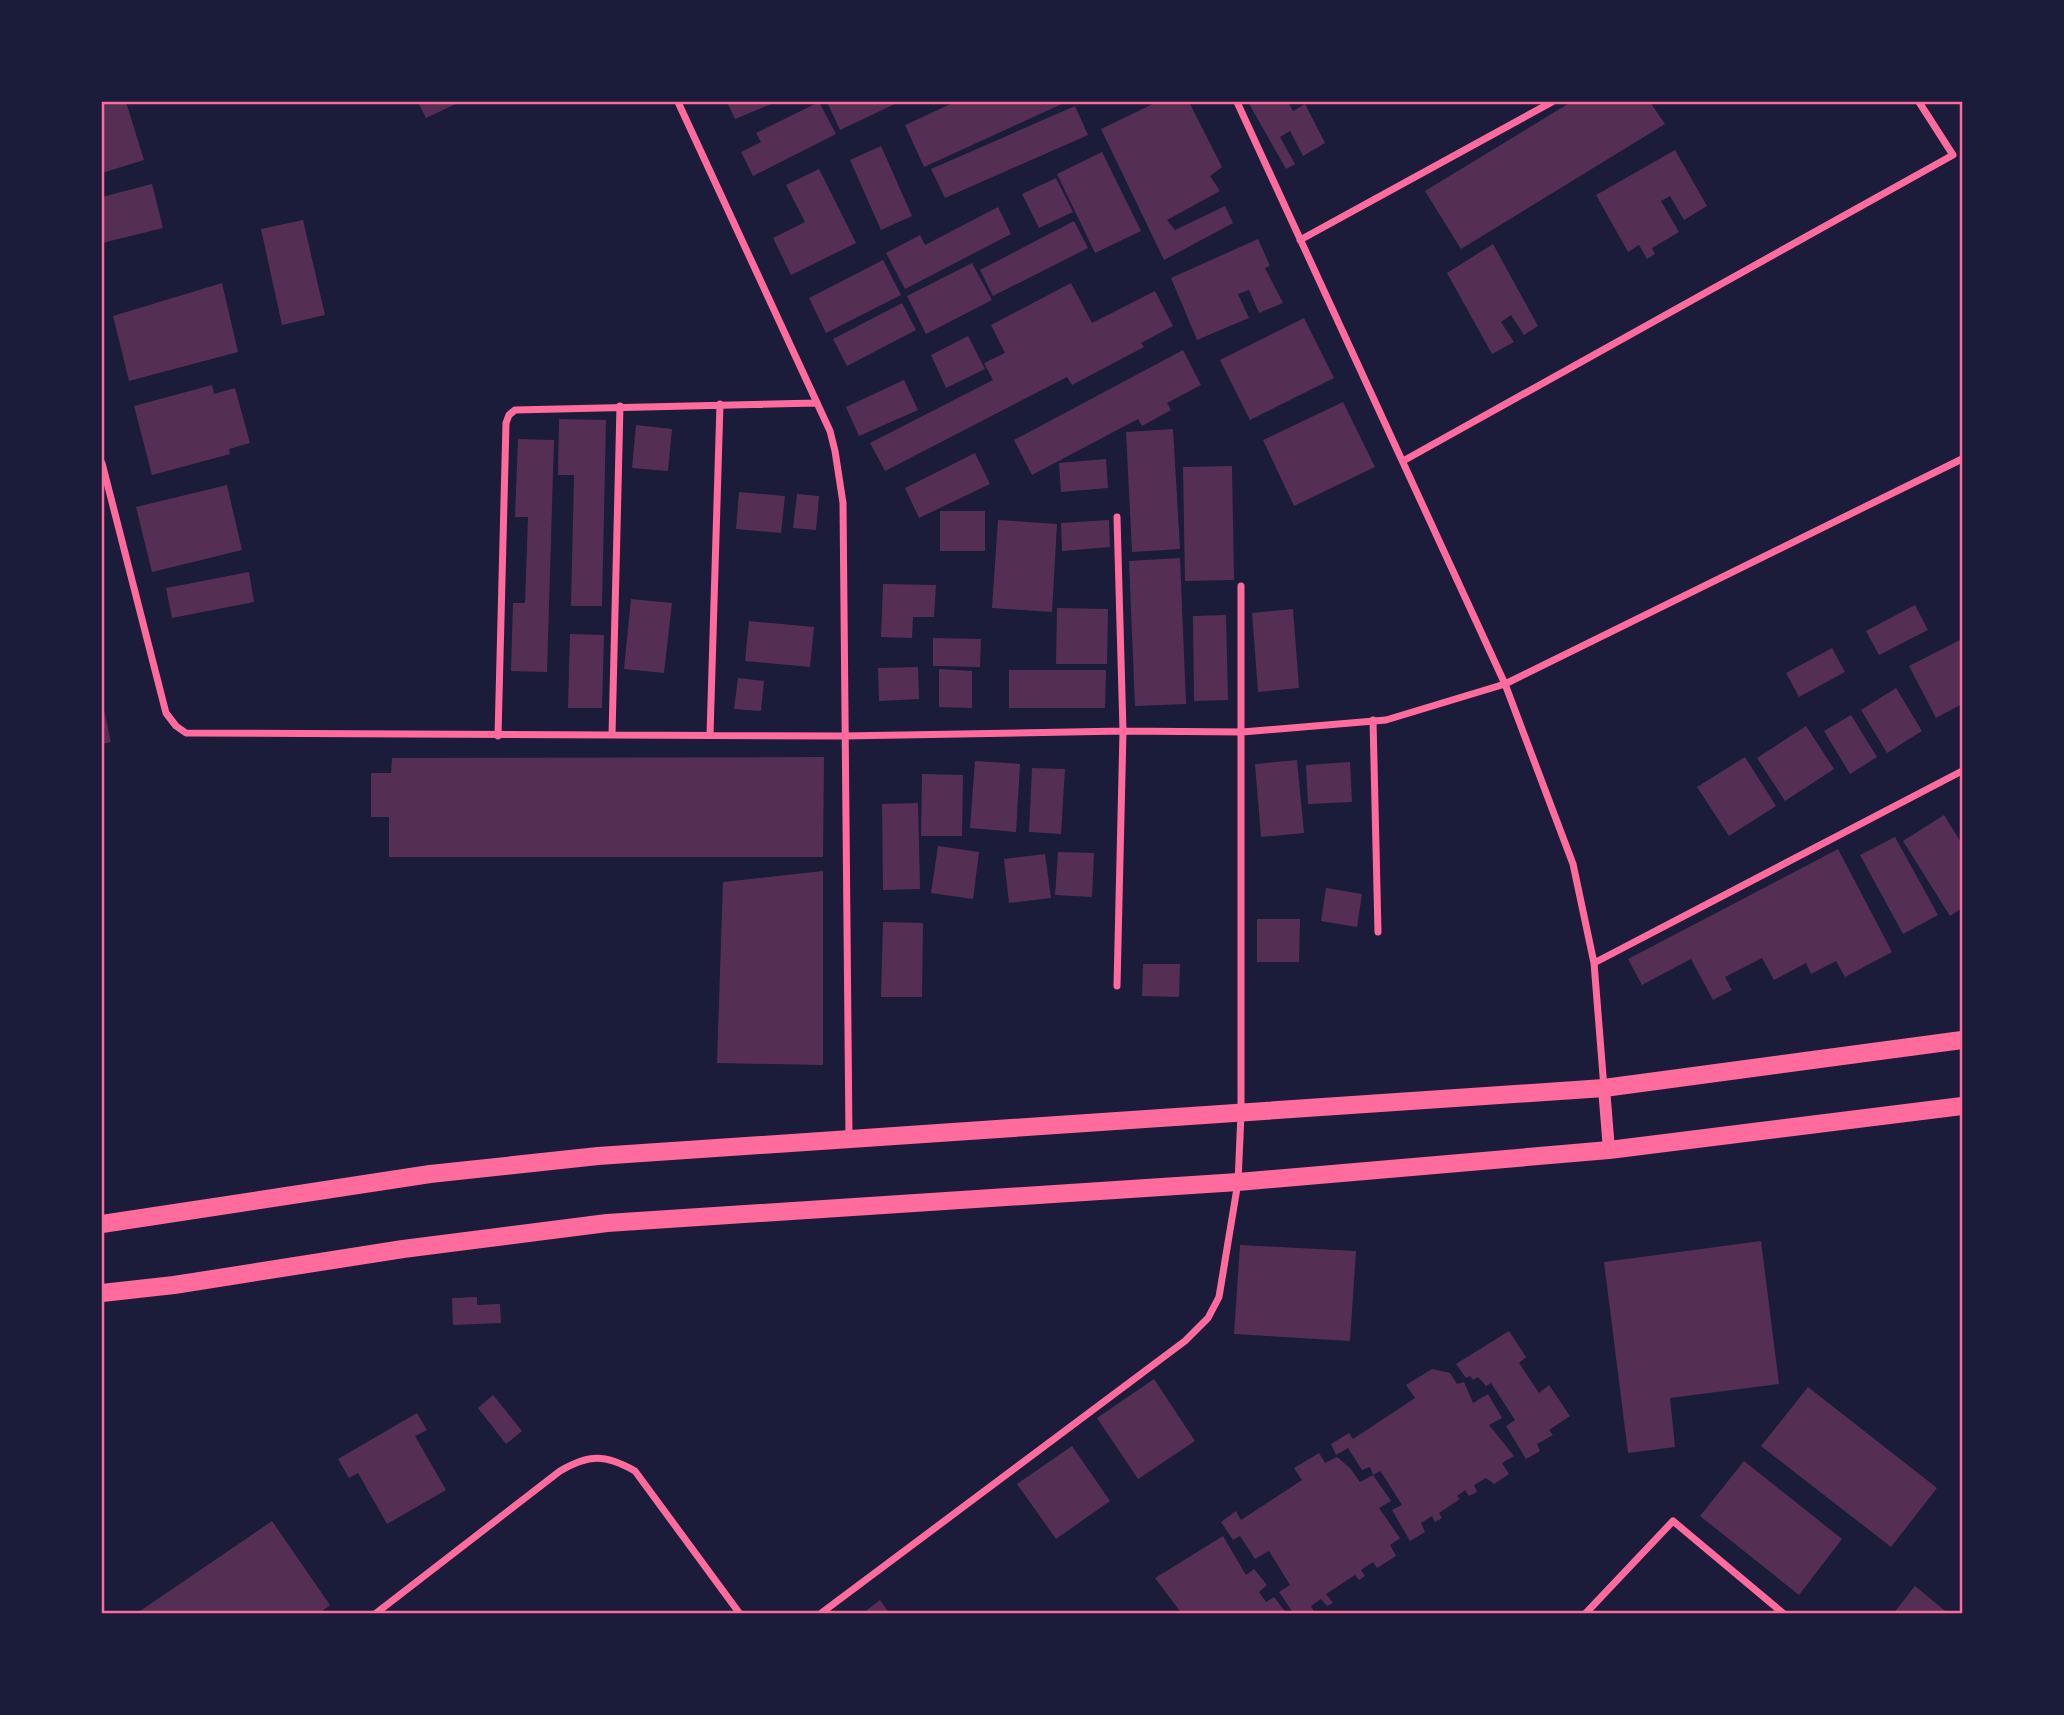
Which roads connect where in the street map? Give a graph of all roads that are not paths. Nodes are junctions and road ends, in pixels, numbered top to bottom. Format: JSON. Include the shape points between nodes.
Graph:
{"nodes":[{"id":1,"x":678,"y":102,"type":"edge"},
{"id":2,"x":1237,"y":102,"type":"edge"},
{"id":3,"x":1552,"y":102,"type":"edge"},
{"id":4,"x":1919,"y":102,"type":"edge"},
{"id":5,"x":1300,"y":240,"type":"junction"},
{"id":6,"x":816,"y":403,"type":"junction"},
{"id":7,"x":720,"y":404,"type":"junction"},
{"id":8,"x":620,"y":406,"type":"junction"},
{"id":9,"x":1962,"y":459,"type":"edge"},
{"id":10,"x":1403,"y":461,"type":"junction"},
{"id":11,"x":102,"y":463,"type":"edge"},
{"id":12,"x":1117,"y":517,"type":"dead end"},
{"id":13,"x":1241,"y":586,"type":"dead end"},
{"id":14,"x":1505,"y":684,"type":"junction"},
{"id":15,"x":1373,"y":720,"type":"junction"},
{"id":16,"x":1122,"y":731,"type":"junction"},
{"id":17,"x":1242,"y":732,"type":"junction"},
{"id":18,"x":612,"y":735,"type":"junction"},
{"id":19,"x":710,"y":735,"type":"junction"},
{"id":20,"x":498,"y":736,"type":"junction"},
{"id":21,"x":844,"y":736,"type":"junction"},
{"id":22,"x":1962,"y":771,"type":"edge"},
{"id":23,"x":1378,"y":932,"type":"dead end"},
{"id":24,"x":1594,"y":963,"type":"junction"},
{"id":25,"x":1117,"y":986,"type":"dead end"},
{"id":26,"x":1962,"y":1040,"type":"edge"},
{"id":27,"x":1604,"y":1088,"type":"junction"},
{"id":28,"x":1962,"y":1106,"type":"edge"},
{"id":29,"x":1241,"y":1114,"type":"junction"},
{"id":30,"x":849,"y":1137,"type":"junction"},
{"id":31,"x":1609,"y":1150,"type":"junction"},
{"id":32,"x":1238,"y":1182,"type":"junction"},
{"id":33,"x":102,"y":1224,"type":"edge"},
{"id":34,"x":102,"y":1293,"type":"edge"},
{"id":35,"x":375,"y":1614,"type":"edge"},
{"id":36,"x":740,"y":1614,"type":"edge"},
{"id":37,"x":820,"y":1614,"type":"edge"},
{"id":38,"x":1585,"y":1614,"type":"edge"},
{"id":39,"x":1784,"y":1614,"type":"edge"}],
"edges":[{"from":1,"to":6,"type":"street"},
{"from":2,"to":5,"type":"street"},
{"from":3,"to":5,"type":"street"},
{"from":4,"to":10,"type":"street","via":[[1953,155]]},
{"from":5,"to":10,"type":"street"},
{"from":6,"to":7,"type":"street"},
{"from":6,"to":21,"type":"street","via":[[830,431],[843,503]]},
{"from":7,"to":8,"type":"street"},
{"from":7,"to":19,"type":"street"},
{"from":8,"to":18,"type":"street"},
{"from":8,"to":20,"type":"street","via":[[515,410],[506,423]]},
{"from":9,"to":14,"type":"street"},
{"from":10,"to":14,"type":"street"},
{"from":11,"to":20,"type":"street","via":[[166,713],[186,733]]},
{"from":12,"to":16,"type":"street"},
{"from":13,"to":17,"type":"street"},
{"from":14,"to":15,"type":"street"},
{"from":14,"to":24,"type":"street","via":[[1573,864]]},
{"from":15,"to":17,"type":"street"},
{"from":15,"to":23,"type":"street"},
{"from":16,"to":17,"type":"street"},
{"from":16,"to":21,"type":"street"},
{"from":16,"to":25,"type":"street"},
{"from":17,"to":29,"type":"street"},
{"from":18,"to":19,"type":"street"},
{"from":18,"to":20,"type":"street"},
{"from":19,"to":21,"type":"street"},
{"from":21,"to":30,"type":"street"},
{"from":22,"to":24,"type":"street"},
{"from":24,"to":27,"type":"street"},
{"from":26,"to":27,"type":"main road"},
{"from":27,"to":29,"type":"main road"},
{"from":27,"to":31,"type":"street"},
{"from":28,"to":31,"type":"main road"},
{"from":29,"to":30,"type":"main road"},
{"from":29,"to":32,"type":"street"},
{"from":30,"to":33,"type":"main road","via":[[430,1174]]},
{"from":31,"to":32,"type":"main road"},
{"from":32,"to":34,"type":"main road","via":[[607,1223]]},
{"from":32,"to":37,"type":"street","via":[[1219,1297],[1208,1318],[1185,1341]]},
{"from":35,"to":36,"type":"street","via":[[560,1471],[578,1460],[600,1457],[635,1471]]},
{"from":38,"to":39,"type":"street","via":[[1673,1521]]}]}
